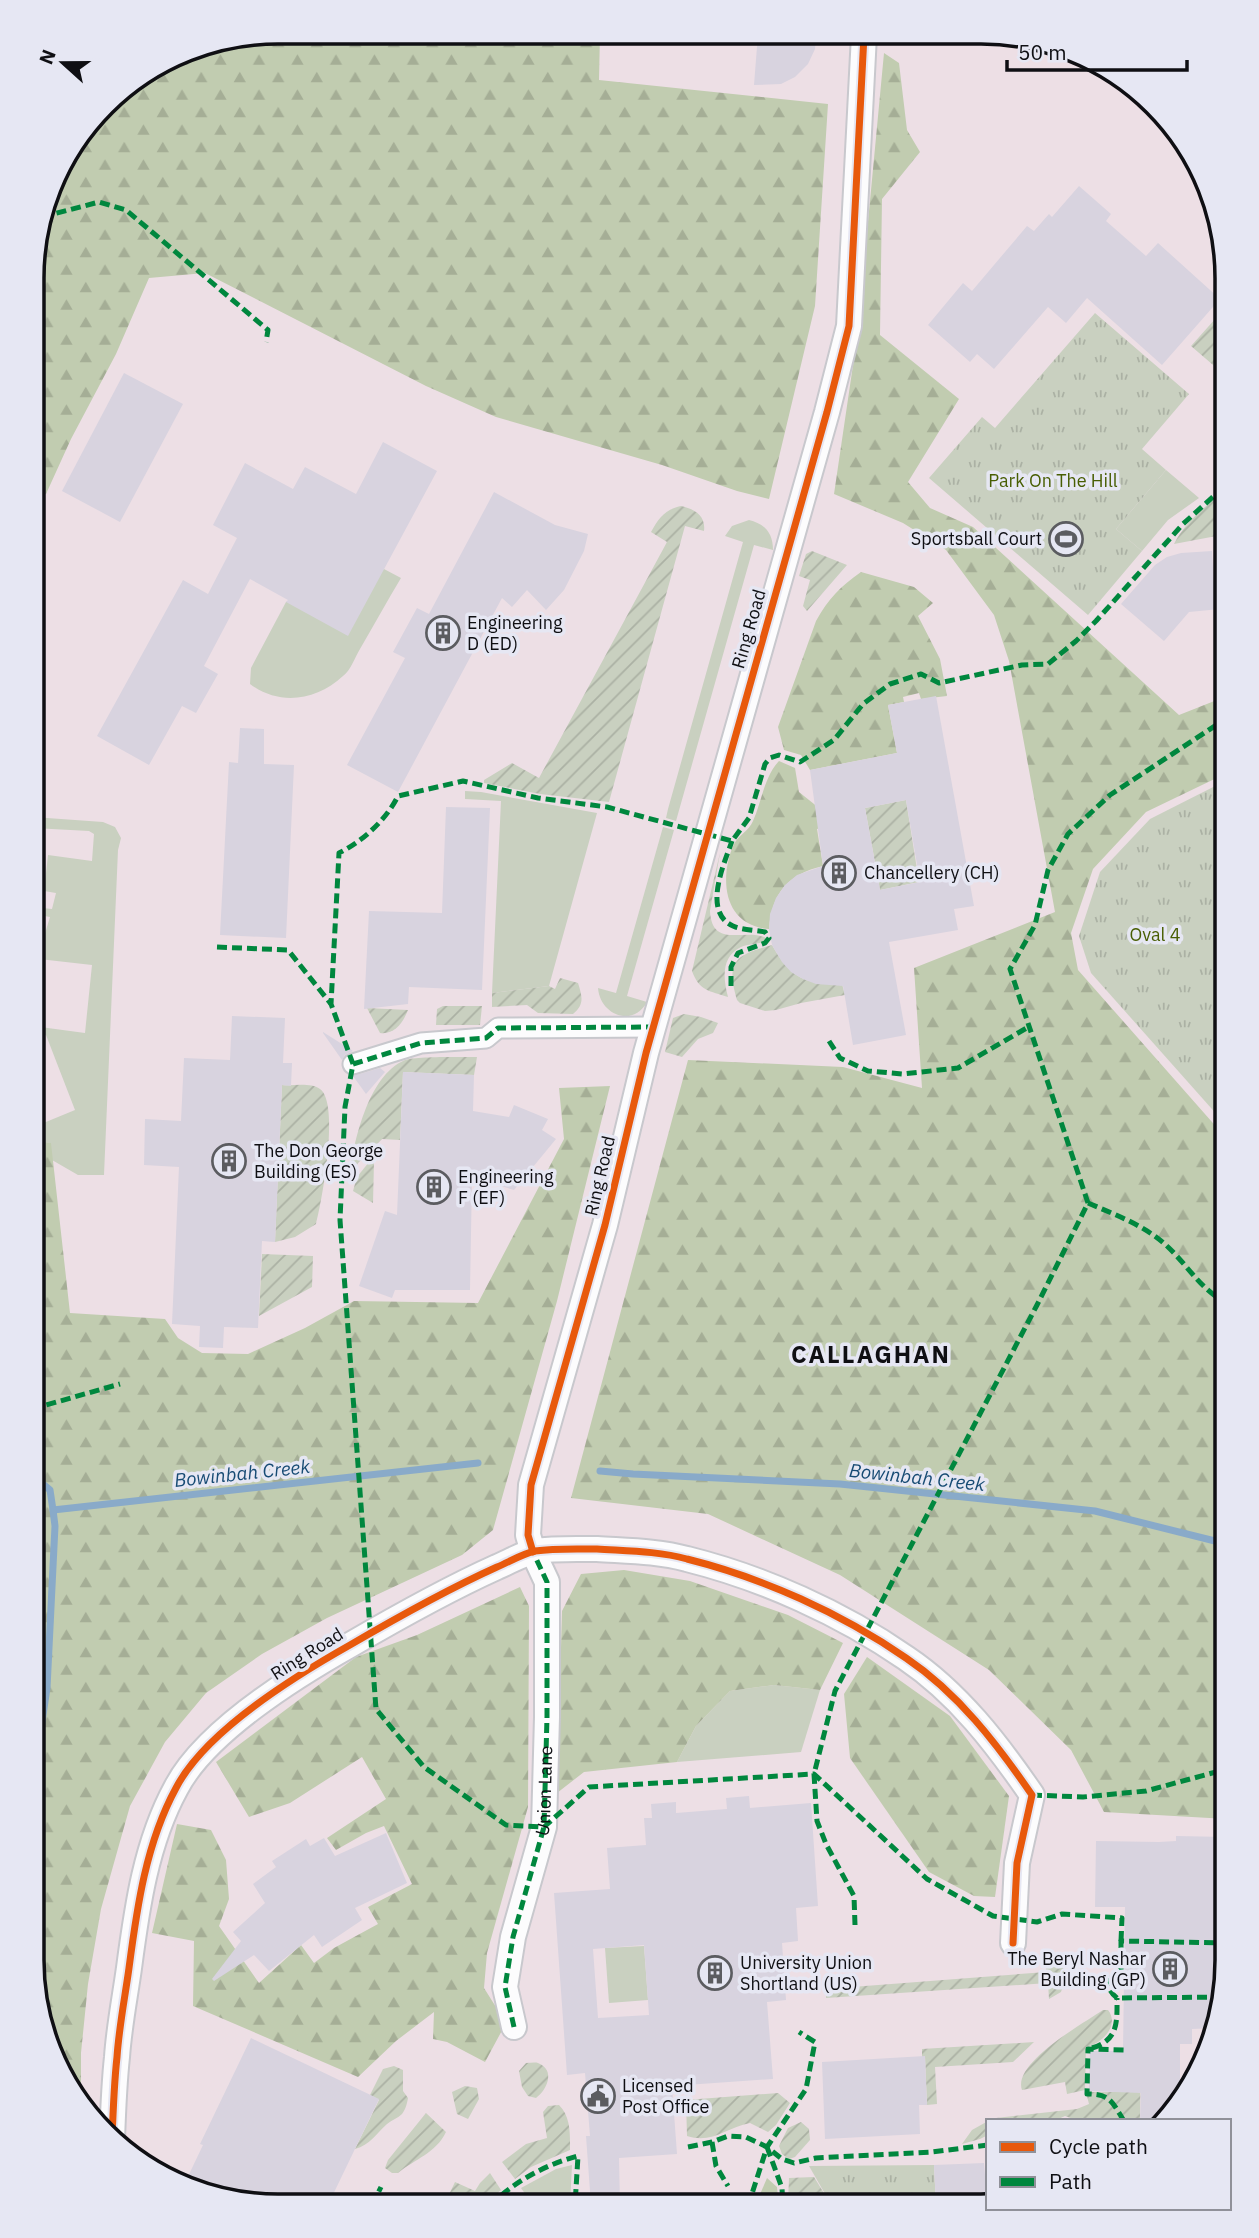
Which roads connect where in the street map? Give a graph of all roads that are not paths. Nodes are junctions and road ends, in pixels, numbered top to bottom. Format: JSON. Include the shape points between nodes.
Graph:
{"nodes":[{"id":1,"x":864,"y":44,"type":"edge"},
{"id":2,"x":653,"y":1027,"type":"junction"},
{"id":3,"x":353,"y":1064,"type":"dead end"},
{"id":4,"x":533,"y":1552,"type":"junction"},
{"id":5,"x":1013,"y":1943,"type":"dead end"},
{"id":6,"x":514,"y":2027,"type":"dead end"},
{"id":7,"x":113,"y":2125,"type":"edge"}],
"edges":[{"from":1,"to":2,"type":"street","name":"Ring Road","via":[[849,326]]},
{"from":2,"to":3,"type":"street","via":[[498,1028],[486,1038],[421,1043]]},
{"from":2,"to":4,"type":"street","name":"Ring Road","via":[[605,1225],[531,1485],[528,1535]]},
{"from":4,"to":5,"type":"street","via":[[627,1550],[684,1558],[784,1592],[849,1623],[908,1659],[956,1699],[999,1746],[1032,1795],[1017,1863]]},
{"from":4,"to":6,"type":"street","name":"Union Lane","via":[[547,1581],[544,1827],[513,1937],[505,1987]]},
{"from":4,"to":7,"type":"street","name":"Ring Road","via":[[473,1578],[339,1651],[262,1701],[200,1751],[176,1787],[144,1879],[117,2055]]}]}
